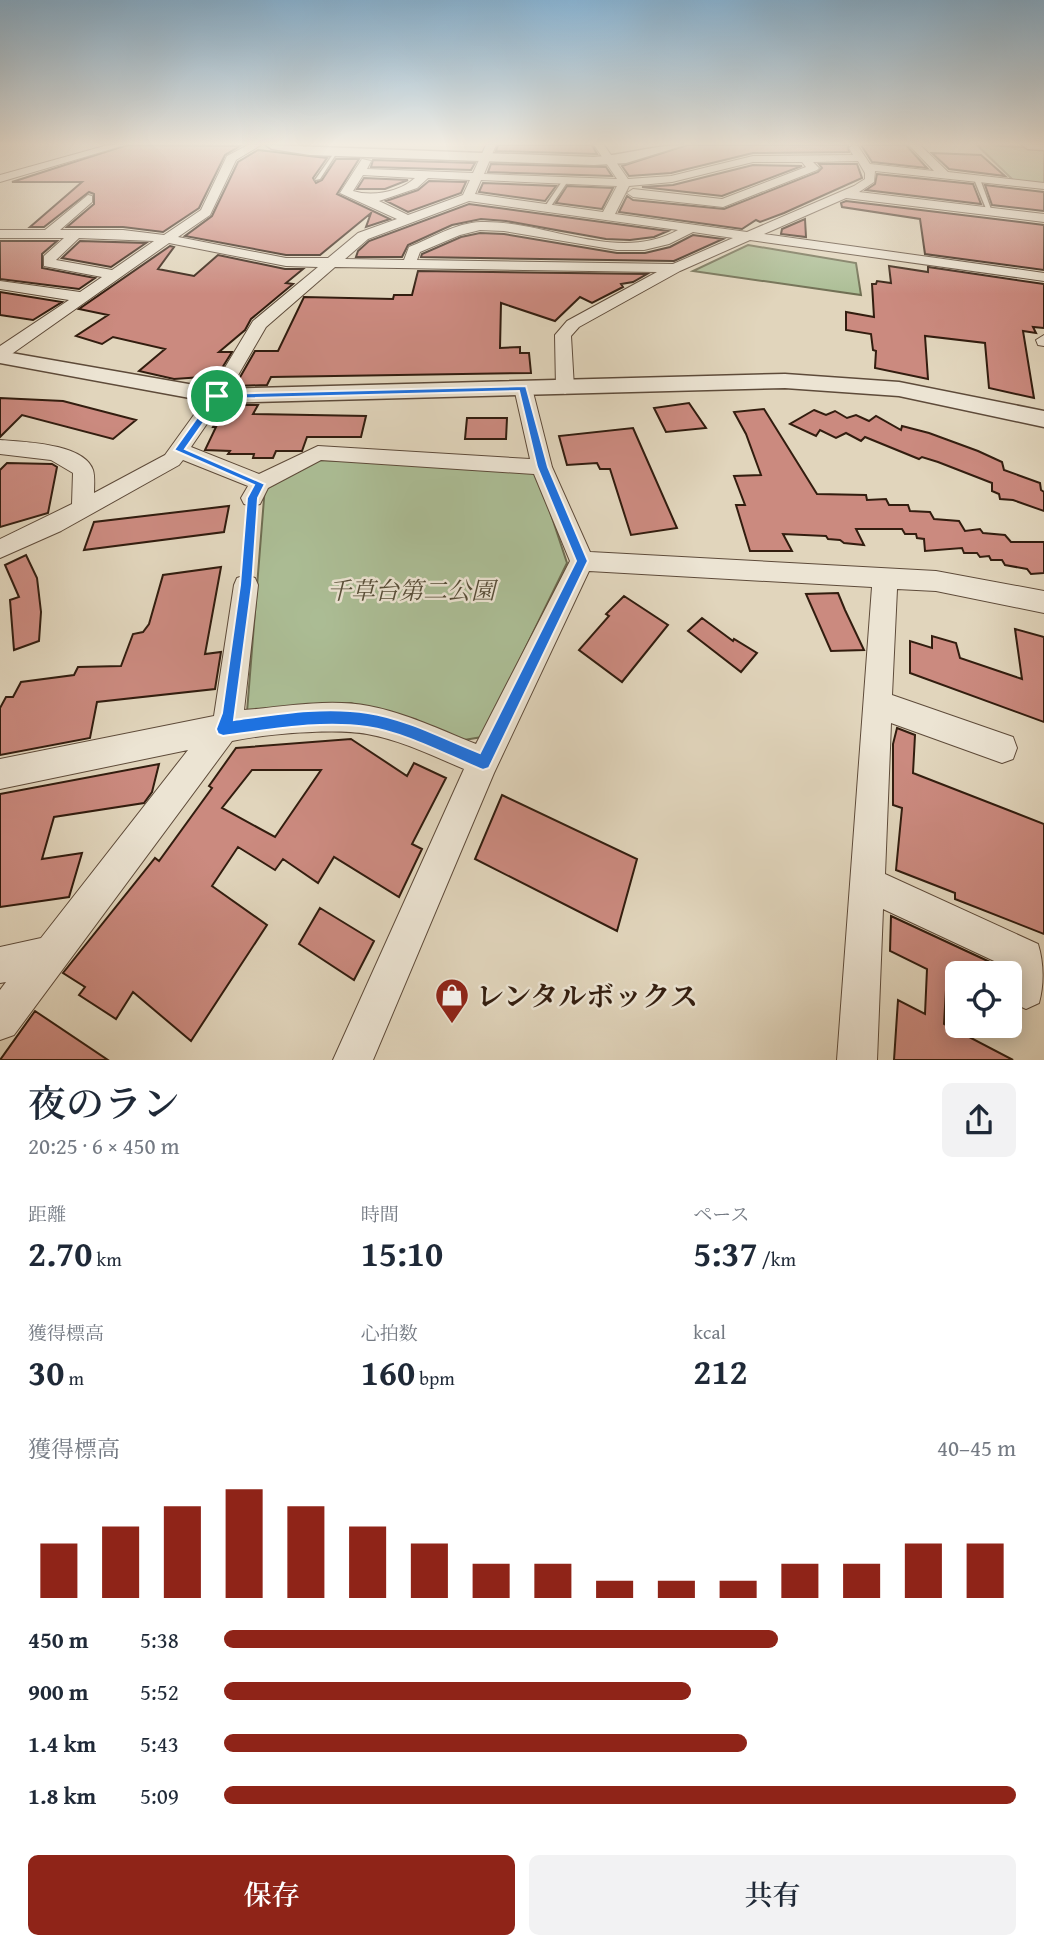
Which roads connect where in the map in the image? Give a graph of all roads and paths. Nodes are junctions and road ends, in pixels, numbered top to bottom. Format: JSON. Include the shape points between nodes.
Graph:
{"nodes":[{"id":1,"x":214,"y":194,"type":"edge"},
{"id":2,"x":348,"y":194,"type":"edge"},
{"id":3,"x":386,"y":194,"type":"edge"},
{"id":4,"x":556,"y":194,"type":"edge"},
{"id":5,"x":618,"y":194,"type":"edge"},
{"id":6,"x":669,"y":194,"type":"edge"},
{"id":7,"x":755,"y":194,"type":"edge"},
{"id":8,"x":844,"y":194,"type":"edge"},
{"id":9,"x":850,"y":194,"type":"edge"},
{"id":10,"x":983,"y":194,"type":"edge"},
{"id":11,"x":468,"y":197,"type":"joint"},
{"id":12,"x":88,"y":198,"type":"dead end"},
{"id":13,"x":369,"y":200,"type":"junction"},
{"id":14,"x":525,"y":205,"type":"junction"},
{"id":15,"x":547,"y":208,"type":"junction"},
{"id":16,"x":990,"y":211,"type":"junction"},
{"id":17,"x":607,"y":216,"type":"junction"},
{"id":18,"x":1044,"y":218,"type":"edge"},
{"id":19,"x":407,"y":219,"type":"junction"},
{"id":20,"x":691,"y":228,"type":"junction"},
{"id":21,"x":504,"y":229,"type":"junction"},
{"id":22,"x":0,"y":234,"type":"edge"},
{"id":23,"x":48,"y":234,"type":"junction"},
{"id":24,"x":76,"y":234,"type":"junction"},
{"id":25,"x":751,"y":236,"type":"junction"},
{"id":26,"x":168,"y":239,"type":"junction"},
{"id":27,"x":332,"y":264,"type":"junction"},
{"id":28,"x":409,"y":264,"type":"junction"},
{"id":29,"x":675,"y":268,"type":"junction"},
{"id":30,"x":116,"y":275,"type":"junction"},
{"id":31,"x":1044,"y":277,"type":"edge"},
{"id":32,"x":0,"y":285,"type":"edge"},
{"id":33,"x":80,"y":298,"type":"junction"},
{"id":34,"x":0,"y":356,"type":"edge"},
{"id":35,"x":523,"y":388,"type":"junction"},
{"id":36,"x":565,"y":388,"type":"junction"},
{"id":37,"x":217,"y":396,"type":"junction"},
{"id":38,"x":1044,"y":419,"type":"edge"},
{"id":39,"x":0,"y":447,"type":"edge"},
{"id":40,"x":179,"y":450,"type":"junction"},
{"id":41,"x":542,"y":467,"type":"junction"},
{"id":42,"x":256,"y":491,"type":"junction"},
{"id":43,"x":83,"y":508,"type":"junction"},
{"id":44,"x":0,"y":549,"type":"edge"},
{"id":45,"x":582,"y":561,"type":"junction"},
{"id":46,"x":884,"y":578,"type":"junction"},
{"id":47,"x":246,"y":585,"type":"joint"},
{"id":48,"x":1044,"y":602,"type":"edge"},
{"id":49,"x":878,"y":704,"type":"junction"},
{"id":50,"x":223,"y":729,"type":"junction"},
{"id":51,"x":1002,"y":748,"type":"dead end"},
{"id":52,"x":483,"y":762,"type":"junction"},
{"id":53,"x":0,"y":774,"type":"edge"},
{"id":54,"x":867,"y":884,"type":"junction"},
{"id":55,"x":50,"y":954,"type":"junction"},
{"id":56,"x":0,"y":965,"type":"edge"},
{"id":57,"x":1026,"y":990,"type":"dead end"},
{"id":58,"x":0,"y":1021,"type":"edge"},
{"id":59,"x":352,"y":1060,"type":"edge"},
{"id":60,"x":858,"y":1060,"type":"edge"}],
"edges":[{"from":1,"to":26,"type":"street","via":[[206,212]]},
{"from":2,"to":13,"type":"street"},
{"from":3,"to":13,"type":"street"},
{"from":4,"to":15,"type":"lane"},
{"from":5,"to":17,"type":"street"},
{"from":6,"to":7,"type":"street","via":[[723,203]]},
{"from":8,"to":25,"type":"street","via":[[805,205]]},
{"from":9,"to":16,"type":"street"},
{"from":10,"to":16,"type":"lane"},
{"from":11,"to":14,"type":"street"},
{"from":11,"to":19,"type":"street"},
{"from":12,"to":23,"type":"street"},
{"from":13,"to":19,"type":"street"},
{"from":14,"to":15,"type":"street"},
{"from":14,"to":21,"type":"street"},
{"from":15,"to":17,"type":"street"},
{"from":16,"to":18,"type":"street"},
{"from":17,"to":20,"type":"street"},
{"from":19,"to":27,"type":"street","via":[[363,236]]},
{"from":20,"to":21,"type":"street","via":[[655,244],[612,245]]},
{"from":20,"to":25,"type":"street"},
{"from":21,"to":28,"type":"street","via":[[475,226],[414,250]]},
{"from":22,"to":23,"type":"street"},
{"from":23,"to":24,"type":"street"},
{"from":24,"to":26,"type":"street"},
{"from":24,"to":30,"type":"street","via":[[48,263]]},
{"from":25,"to":29,"type":"street"},
{"from":25,"to":31,"type":"street"},
{"from":26,"to":27,"type":"street","via":[[286,262]]},
{"from":26,"to":30,"type":"street"},
{"from":27,"to":28,"type":"street"},
{"from":27,"to":37,"type":"street","via":[[259,324]]},
{"from":28,"to":29,"type":"street"},
{"from":29,"to":36,"type":"street","via":[[573,324],[563,335]]},
{"from":30,"to":33,"type":"street"},
{"from":32,"to":33,"type":"street"},
{"from":33,"to":34,"type":"street"},
{"from":34,"to":37,"type":"street"},
{"from":35,"to":36,"type":"street"},
{"from":35,"to":37,"type":"street"},
{"from":35,"to":41,"type":"street"},
{"from":36,"to":38,"type":"street","via":[[785,381],[899,389]]},
{"from":37,"to":40,"type":"street"},
{"from":39,"to":43,"type":"street","via":[[52,453],[75,461],[83,471]]},
{"from":40,"to":42,"type":"street"},
{"from":40,"to":43,"type":"street","via":[[172,460]]},
{"from":41,"to":42,"type":"street","via":[[318,453]]},
{"from":41,"to":45,"type":"street"},
{"from":42,"to":47,"type":"path"},
{"from":43,"to":44,"type":"street"},
{"from":45,"to":46,"type":"street"},
{"from":45,"to":52,"type":"street"},
{"from":46,"to":48,"type":"street","via":[[936,581]]},
{"from":46,"to":49,"type":"street"},
{"from":47,"to":50,"type":"street","via":[[229,714]]},
{"from":49,"to":51,"type":"street"},
{"from":49,"to":54,"type":"street"},
{"from":50,"to":52,"type":"street","via":[[305,718],[368,720]]},
{"from":50,"to":53,"type":"street"},
{"from":50,"to":55,"type":"street"},
{"from":52,"to":59,"type":"street"},
{"from":54,"to":57,"type":"street","via":[[1025,957]]},
{"from":54,"to":60,"type":"street"},
{"from":55,"to":56,"type":"street"},
{"from":55,"to":58,"type":"street"}]}
